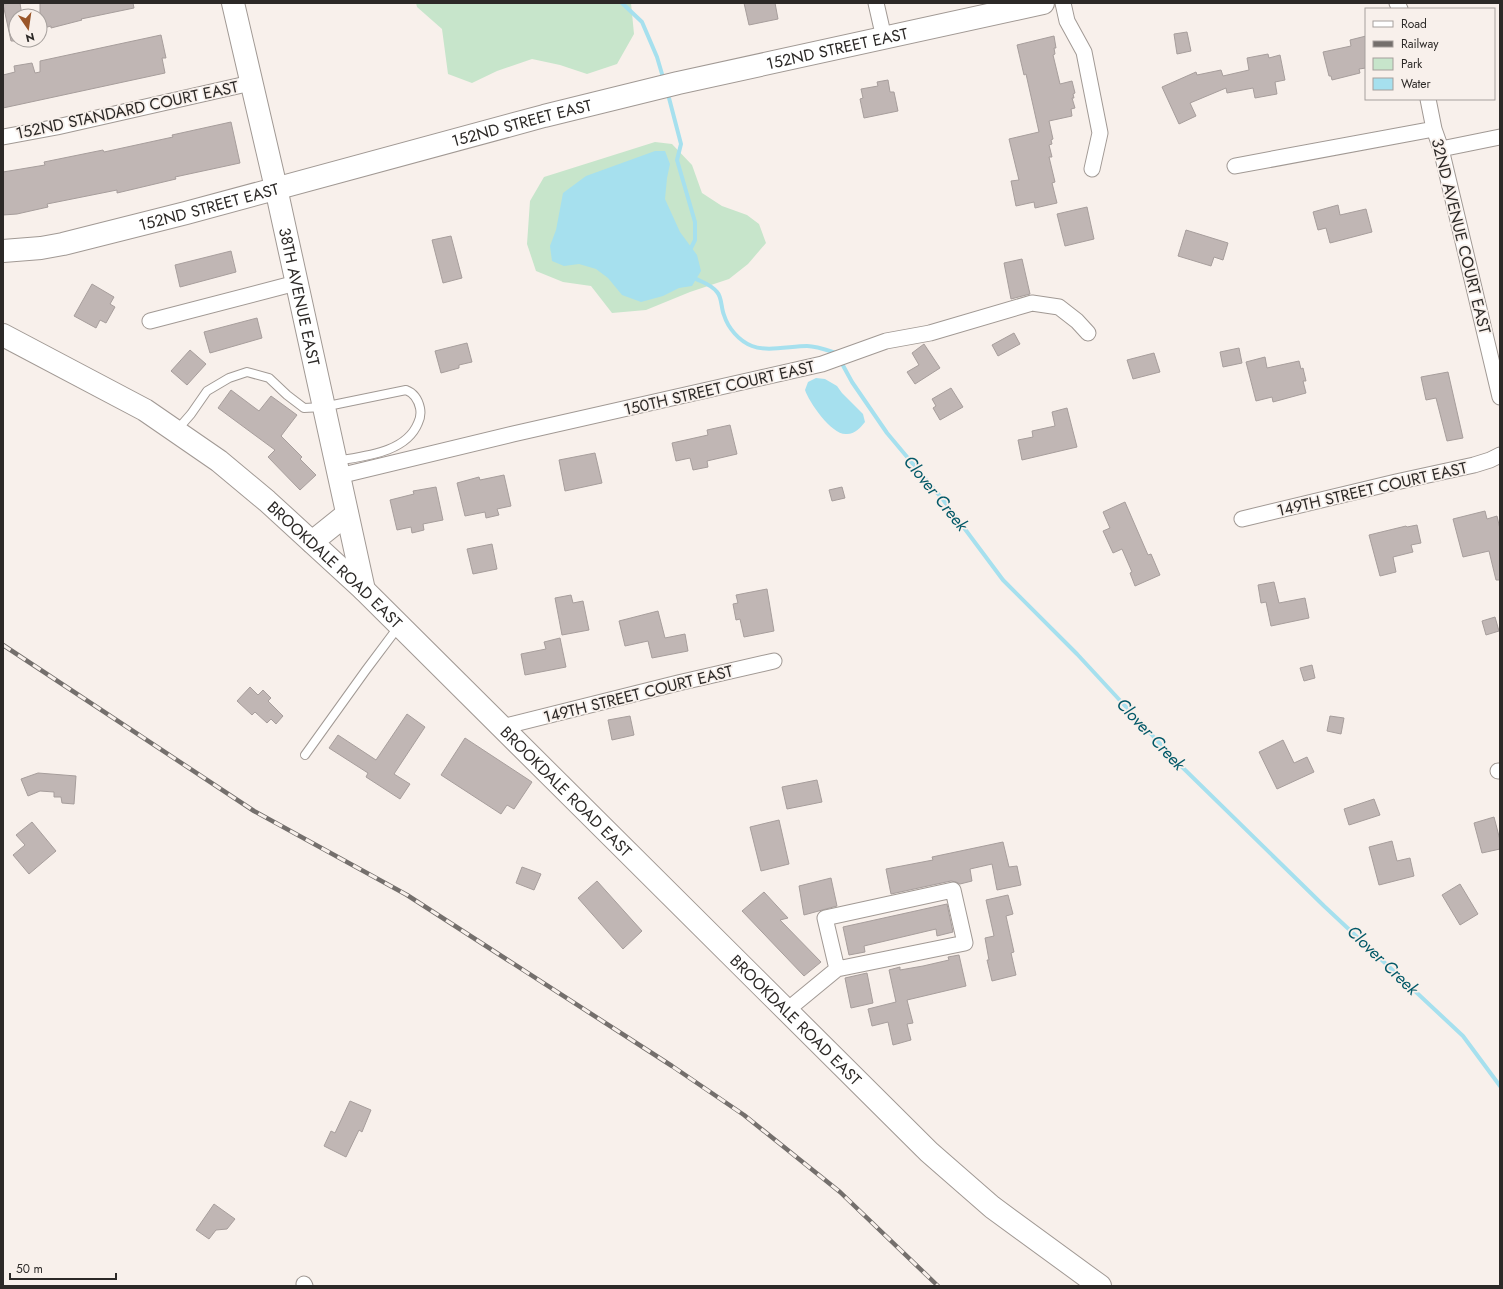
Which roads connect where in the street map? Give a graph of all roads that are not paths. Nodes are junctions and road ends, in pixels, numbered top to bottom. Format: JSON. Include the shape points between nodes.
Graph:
{"nodes":[{"id":1,"x":233,"y":3,"type":"edge"},
{"id":2,"x":876,"y":3,"type":"edge"},
{"id":3,"x":1043,"y":3,"type":"edge"},
{"id":4,"x":1063,"y":3,"type":"edge"},
{"id":5,"x":884,"y":38,"type":"junction"},
{"id":6,"x":250,"y":83,"type":"junction"},
{"id":7,"x":1428,"y":100,"type":"edge"},
{"id":8,"x":1434,"y":129,"type":"junction"},
{"id":9,"x":3,"y":137,"type":"edge"},
{"id":10,"x":1500,"y":137,"type":"edge"},
{"id":11,"x":1441,"y":149,"type":"junction"},
{"id":12,"x":1235,"y":166,"type":"dead end"},
{"id":13,"x":1092,"y":169,"type":"dead end"},
{"id":14,"x":276,"y":188,"type":"junction"},
{"id":15,"x":3,"y":251,"type":"edge"},
{"id":16,"x":296,"y":283,"type":"junction"},
{"id":17,"x":150,"y":321,"type":"dead end"},
{"id":18,"x":1088,"y":333,"type":"dead end"},
{"id":19,"x":3,"y":335,"type":"edge"},
{"id":20,"x":1500,"y":396,"type":"edge"},
{"id":21,"x":323,"y":407,"type":"junction"},
{"id":22,"x":176,"y":431,"type":"junction"},
{"id":23,"x":1500,"y":455,"type":"edge"},
{"id":24,"x":337,"y":469,"type":"junction"},
{"id":25,"x":347,"y":514,"type":"junction"},
{"id":26,"x":1242,"y":519,"type":"dead end"},
{"id":27,"x":312,"y":542,"type":"junction"},
{"id":28,"x":364,"y":590,"type":"junction"},
{"id":29,"x":400,"y":626,"type":"junction"},
{"id":30,"x":774,"y":661,"type":"dead end"},
{"id":31,"x":502,"y":727,"type":"junction"},
{"id":32,"x":305,"y":755,"type":"dead end"},
{"id":33,"x":837,"y":969,"type":"junction"},
{"id":34,"x":786,"y":1011,"type":"junction"},
{"id":35,"x":1100,"y":1286,"type":"edge"}],
"edges":[{"from":1,"to":6,"type":"main road","name":"38TH AVENUE EAST"},
{"from":2,"to":5,"type":"street"},
{"from":3,"to":5,"type":"main road","name":"152ND STREET EAST"},
{"from":4,"to":13,"type":"street","via":[[1067,21],[1084,52],[1100,133]]},
{"from":5,"to":14,"type":"main road","name":"152ND STREET EAST","via":[[678,83],[544,116]]},
{"from":6,"to":9,"type":"street","name":"152ND STANDARD COURT EAST"},
{"from":6,"to":14,"type":"main road","name":"38TH AVENUE EAST"},
{"from":7,"to":8,"type":"street","name":"32ND AVENUE COURT EAST"},
{"from":8,"to":11,"type":"street","name":"32ND AVENUE COURT EAST"},
{"from":8,"to":12,"type":"street"},
{"from":10,"to":11,"type":"street"},
{"from":11,"to":20,"type":"street","name":"32ND AVENUE COURT EAST"},
{"from":14,"to":15,"type":"main road","name":"152ND STREET EAST","via":[[63,244]]},
{"from":14,"to":16,"type":"main road","name":"38TH AVENUE EAST"},
{"from":16,"to":17,"type":"street"},
{"from":16,"to":21,"type":"main road","name":"38TH AVENUE EAST"},
{"from":18,"to":24,"type":"street","name":"150TH STREET COURT EAST","via":[[1059,307],[1032,303],[930,333],[886,341],[822,364],[513,434]]},
{"from":19,"to":22,"type":"main road","name":"BROOKDALE ROAD EAST","via":[[145,410]]},
{"from":21,"to":22,"type":"lane","via":[[304,408],[269,378],[247,372],[229,378],[208,391]]},
{"from":21,"to":24,"type":"main road","name":"38TH AVENUE EAST"},
{"from":21,"to":24,"type":"lane","via":[[406,390],[411,392],[419,403],[419,420],[411,435],[404,441]]},
{"from":22,"to":27,"type":"main road","name":"BROOKDALE ROAD EAST","via":[[219,461],[267,500]]},
{"from":23,"to":26,"type":"street","name":"149TH STREET COURT EAST","via":[[1474,465]]},
{"from":24,"to":25,"type":"main road","name":"38TH AVENUE EAST"},
{"from":25,"to":27,"type":"main road"},
{"from":25,"to":28,"type":"main road","name":"38TH AVENUE EAST"},
{"from":27,"to":28,"type":"main road","name":"BROOKDALE ROAD EAST"},
{"from":28,"to":29,"type":"main road","name":"BROOKDALE ROAD EAST"},
{"from":29,"to":31,"type":"main road","name":"BROOKDALE ROAD EAST"},
{"from":29,"to":32,"type":"lane"},
{"from":30,"to":31,"type":"street","name":"149TH STREET COURT EAST"},
{"from":31,"to":34,"type":"main road","name":"BROOKDALE ROAD EAST"},
{"from":33,"to":33,"type":"street","via":[[965,943],[953,890],[825,918]]},
{"from":33,"to":34,"type":"street"},
{"from":34,"to":35,"type":"main road","name":"BROOKDALE ROAD EAST","via":[[880,1105],[971,1190]]}]}
